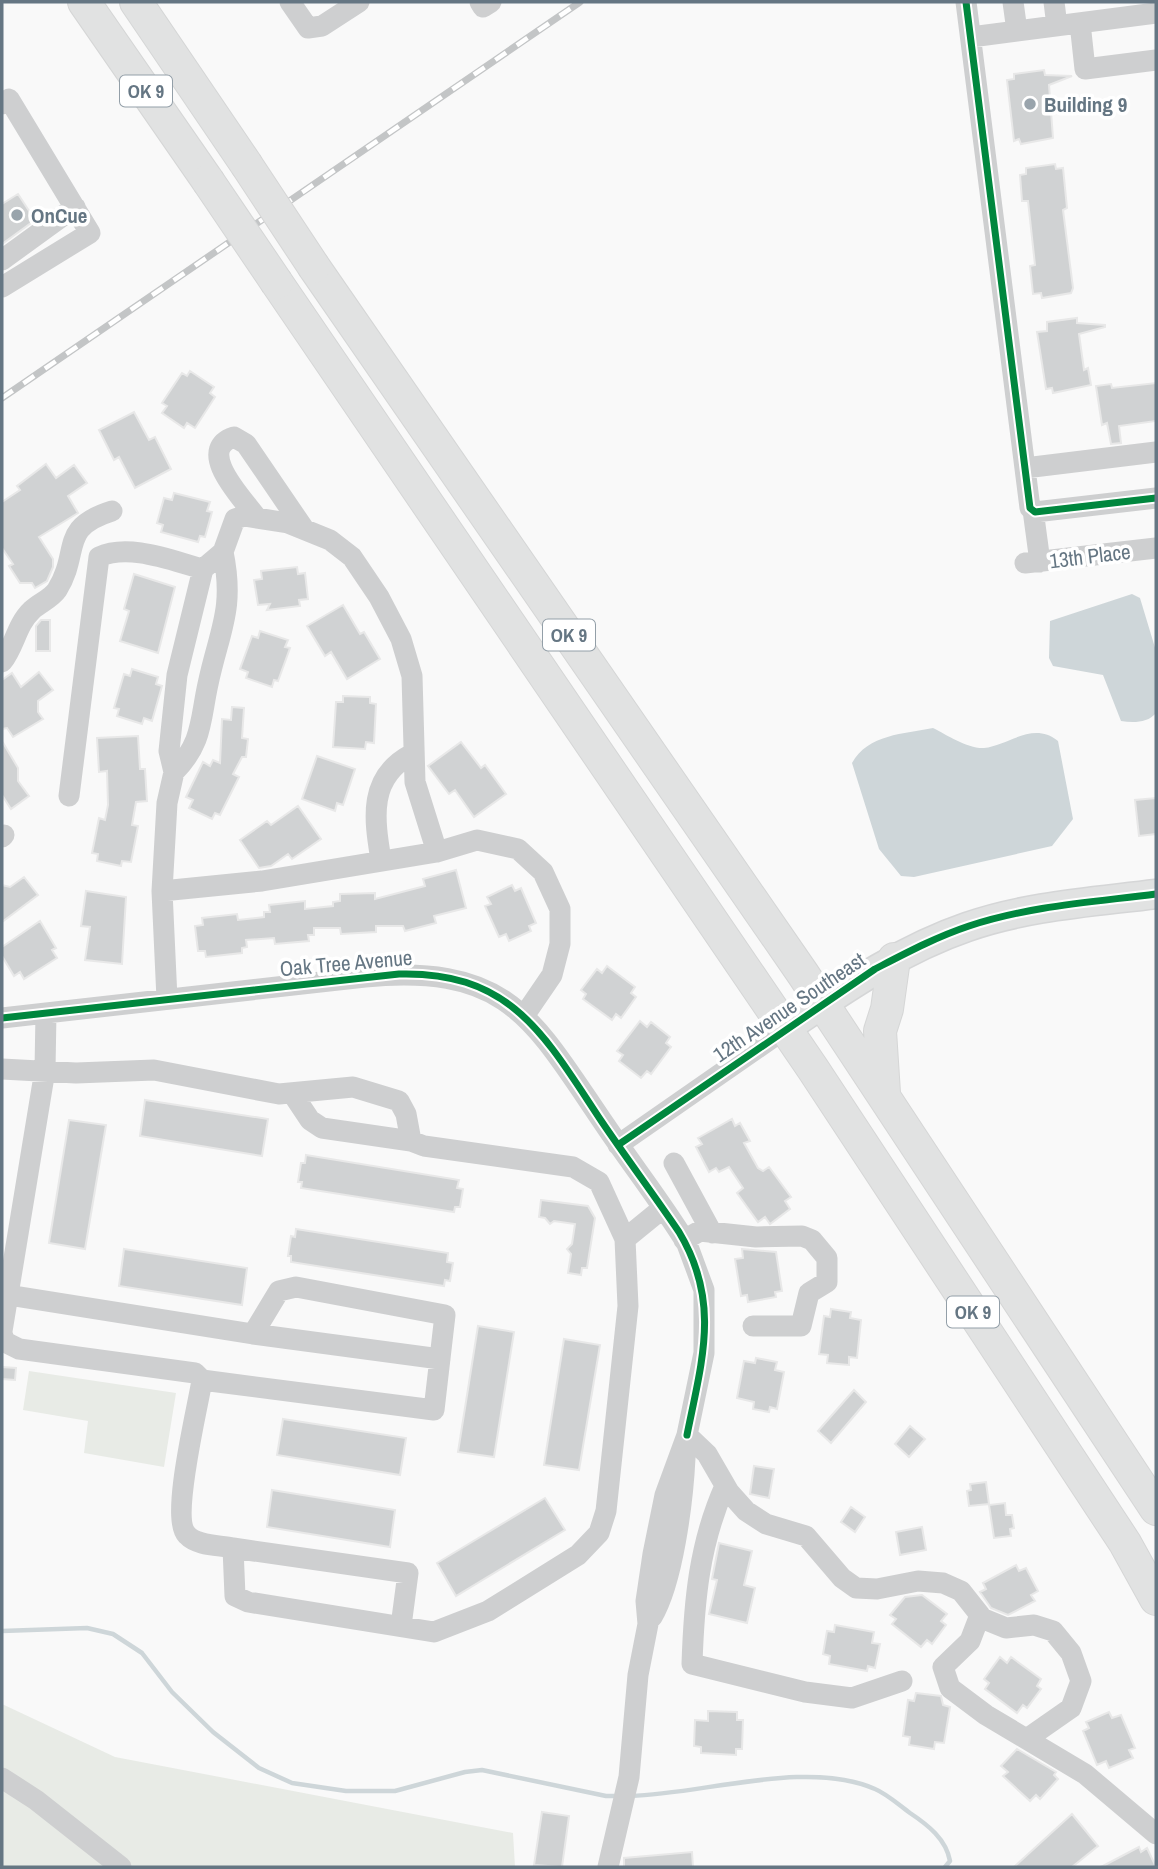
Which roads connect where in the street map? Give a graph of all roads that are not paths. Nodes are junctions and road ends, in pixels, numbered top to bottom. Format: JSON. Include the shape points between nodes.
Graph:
{"nodes":[{"id":1,"x":84,"y":2,"type":"edge"},
{"id":2,"x":136,"y":2,"type":"edge"},
{"id":3,"x":290,"y":2,"type":"edge"},
{"id":4,"x":359,"y":2,"type":"edge"},
{"id":5,"x":480,"y":2,"type":"edge"},
{"id":6,"x":491,"y":2,"type":"edge"},
{"id":7,"x":966,"y":2,"type":"edge"},
{"id":8,"x":1013,"y":2,"type":"edge"},
{"id":9,"x":1054,"y":2,"type":"edge"},
{"id":10,"x":1156,"y":13,"type":"edge"},
{"id":11,"x":1080,"y":23,"type":"junction"},
{"id":12,"x":1057,"y":26,"type":"junction"},
{"id":13,"x":1017,"y":31,"type":"junction"},
{"id":14,"x":971,"y":37,"type":"junction"},
{"id":15,"x":1156,"y":60,"type":"edge"},
{"id":16,"x":4,"y":97,"type":"edge"},
{"id":17,"x":75,"y":207,"type":"junction"},
{"id":18,"x":2,"y":260,"type":"edge"},
{"id":19,"x":2,"y":287,"type":"edge"},
{"id":20,"x":1156,"y":452,"type":"edge"},
{"id":21,"x":1025,"y":468,"type":"junction"},
{"id":22,"x":1156,"y":498,"type":"edge"},
{"id":23,"x":1033,"y":510,"type":"junction"},
{"id":24,"x":112,"y":511,"type":"dead end"},
{"id":25,"x":257,"y":518,"type":"junction"},
{"id":26,"x":304,"y":529,"type":"junction"},
{"id":27,"x":1156,"y":548,"type":"edge"},
{"id":28,"x":223,"y":552,"type":"junction"},
{"id":29,"x":203,"y":569,"type":"junction"},
{"id":30,"x":2,"y":621,"type":"edge"},
{"id":31,"x":15,"y":640,"type":"junction"},
{"id":32,"x":2,"y":662,"type":"edge"},
{"id":33,"x":412,"y":754,"type":"junction"},
{"id":34,"x":174,"y":772,"type":"junction"},
{"id":35,"x":69,"y":796,"type":"dead end"},
{"id":36,"x":437,"y":852,"type":"junction"},
{"id":37,"x":381,"y":860,"type":"junction"},
{"id":38,"x":162,"y":891,"type":"junction"},
{"id":39,"x":1156,"y":894,"type":"edge"},
{"id":40,"x":894,"y":960,"type":"junction"},
{"id":41,"x":167,"y":999,"type":"junction"},
{"id":42,"x":823,"y":1004,"type":"junction"},
{"id":43,"x":46,"y":1013,"type":"junction"},
{"id":44,"x":524,"y":1016,"type":"junction"},
{"id":45,"x":2,"y":1018,"type":"edge"},
{"id":46,"x":785,"y":1029,"type":"junction"},
{"id":47,"x":2,"y":1069,"type":"edge"},
{"id":48,"x":45,"y":1070,"type":"junction"},
{"id":49,"x":292,"y":1093,"type":"junction"},
{"id":50,"x":884,"y":1096,"type":"junction"},
{"id":51,"x":411,"y":1140,"type":"junction"},
{"id":52,"x":618,"y":1145,"type":"junction"},
{"id":53,"x":674,"y":1163,"type":"dead end"},
{"id":54,"x":663,"y":1208,"type":"junction"},
{"id":55,"x":712,"y":1233,"type":"junction"},
{"id":56,"x":625,"y":1239,"type":"junction"},
{"id":57,"x":684,"y":1240,"type":"junction"},
{"id":58,"x":8,"y":1295,"type":"junction"},
{"id":59,"x":754,"y":1326,"type":"dead end"},
{"id":60,"x":2,"y":1333,"type":"edge"},
{"id":61,"x":253,"y":1334,"type":"junction"},
{"id":62,"x":440,"y":1359,"type":"junction"},
{"id":63,"x":202,"y":1380,"type":"junction"},
{"id":64,"x":687,"y":1435,"type":"junction"},
{"id":65,"x":725,"y":1486,"type":"junction"},
{"id":66,"x":1156,"y":1509,"type":"edge"},
{"id":67,"x":233,"y":1548,"type":"junction"},
{"id":68,"x":1156,"y":1599,"type":"edge"},
{"id":69,"x":979,"y":1617,"type":"junction"},
{"id":70,"x":401,"y":1626,"type":"junction"},
{"id":71,"x":902,"y":1681,"type":"dead end"},
{"id":72,"x":1027,"y":1738,"type":"junction"},
{"id":73,"x":2,"y":1778,"type":"edge"},
{"id":74,"x":1156,"y":1834,"type":"edge"},
{"id":75,"x":121,"y":1867,"type":"edge"},
{"id":76,"x":608,"y":1867,"type":"edge"}],
"edges":[{"from":1,"to":46,"type":"highway","number":"OK 9","bridge":true},
{"from":2,"to":42,"type":"highway","number":"OK 9","bridge":true},
{"from":3,"to":4,"type":"street","via":[[308,29],[322,26]]},
{"from":5,"to":6,"type":"street","via":[[483,7]]},
{"from":7,"to":14,"type":"street"},
{"from":8,"to":13,"type":"street"},
{"from":9,"to":12,"type":"street"},
{"from":10,"to":11,"type":"street"},
{"from":11,"to":12,"type":"street"},
{"from":11,"to":15,"type":"street","via":[[1085,69]]},
{"from":12,"to":13,"type":"street"},
{"from":13,"to":14,"type":"street"},
{"from":14,"to":21,"type":"street"},
{"from":16,"to":17,"type":"street"},
{"from":17,"to":18,"type":"street"},
{"from":17,"to":19,"type":"street","via":[[90,233]]},
{"from":20,"to":21,"type":"street"},
{"from":21,"to":23,"type":"street"},
{"from":22,"to":23,"type":"street"},
{"from":23,"to":27,"type":"street","name":"13th Place","via":[[1032,563]]},
{"from":24,"to":31,"type":"street","via":[[89,518],[76,531],[65,577],[55,594],[32,610]]},
{"from":25,"to":26,"type":"street"},
{"from":25,"to":26,"type":"street","via":[[219,462],[219,450],[234,437],[246,444]]},
{"from":25,"to":28,"type":"street","via":[[235,519]]},
{"from":26,"to":33,"type":"street","via":[[330,540],[352,557],[401,639],[412,676]]},
{"from":28,"to":29,"type":"street"},
{"from":28,"to":34,"type":"street","via":[[228,614],[208,684],[201,730],[189,757]]},
{"from":29,"to":34,"type":"street","via":[[177,675],[169,751]]},
{"from":29,"to":35,"type":"street","via":[[112,551],[99,557]]},
{"from":30,"to":31,"type":"street"},
{"from":31,"to":32,"type":"street"},
{"from":33,"to":36,"type":"street","via":[[415,782]]},
{"from":33,"to":37,"type":"street","via":[[394,763],[381,786],[376,808]]},
{"from":34,"to":38,"type":"street","via":[[167,803]]},
{"from":36,"to":37,"type":"street"},
{"from":36,"to":44,"type":"street","via":[[477,840],[499,843],[518,849],[543,872],[559,909],[561,944],[552,975]]},
{"from":37,"to":38,"type":"street","via":[[262,881]]},
{"from":38,"to":41,"type":"street"},
{"from":39,"to":40,"type":"main road","name":"12th Avenue Southeast","via":[[1014,914],[950,933]]},
{"from":40,"to":42,"type":"main road","name":"12th Avenue Southeast"},
{"from":40,"to":50,"type":"highway","via":[[880,1031]]},
{"from":41,"to":43,"type":"street","name":"Oak Tree Avenue"},
{"from":41,"to":44,"type":"street","name":"Oak Tree Avenue","via":[[423,973],[481,988]]},
{"from":42,"to":46,"type":"main road","name":"12th Avenue Southeast"},
{"from":42,"to":50,"type":"highway","number":"OK 9"},
{"from":43,"to":45,"type":"street","name":"Oak Tree Avenue"},
{"from":43,"to":48,"type":"street"},
{"from":44,"to":52,"type":"street","name":"Oak Tree Avenue","via":[[548,1041]]},
{"from":46,"to":52,"type":"street","name":"12th Avenue Southeast"},
{"from":46,"to":68,"type":"highway","number":"OK 9","via":[[1125,1543]]},
{"from":47,"to":48,"type":"street"},
{"from":48,"to":49,"type":"street","via":[[154,1070]]},
{"from":48,"to":58,"type":"street"},
{"from":49,"to":51,"type":"street","via":[[310,1120],[322,1128]]},
{"from":49,"to":51,"type":"street","via":[[353,1087],[383,1094],[400,1101]]},
{"from":50,"to":66,"type":"highway","number":"OK 9"},
{"from":51,"to":56,"type":"street","via":[[425,1146],[573,1167],[598,1182]]},
{"from":52,"to":54,"type":"street","name":"Oak Tree Avenue"},
{"from":53,"to":55,"type":"street"},
{"from":54,"to":56,"type":"street"},
{"from":54,"to":57,"type":"street","name":"Oak Tree Avenue"},
{"from":55,"to":57,"type":"street","via":[[700,1231]]},
{"from":55,"to":59,"type":"street","via":[[802,1236],[812,1240],[827,1258],[827,1282],[809,1293],[801,1326]]},
{"from":56,"to":70,"type":"street","via":[[628,1306],[621,1386],[606,1511],[599,1534],[578,1555],[488,1611],[434,1632]]},
{"from":57,"to":64,"type":"street","name":"Oak Tree Avenue","via":[[700,1275],[706,1323]]},
{"from":58,"to":60,"type":"street"},
{"from":58,"to":61,"type":"street"},
{"from":60,"to":63,"type":"street","via":[[5,1342],[19,1349],[195,1373]]},
{"from":61,"to":62,"type":"street"},
{"from":61,"to":62,"type":"street","via":[[279,1291],[296,1287],[445,1315]]},
{"from":62,"to":63,"type":"street","via":[[434,1410]]},
{"from":63,"to":67,"type":"street","via":[[181,1523],[185,1534],[195,1541]]},
{"from":64,"to":65,"type":"street","via":[[707,1454]]},
{"from":64,"to":76,"type":"street","name":"Oak Tree Avenue","via":[[662,1507],[646,1601],[648,1624],[630,1761]]},
{"from":65,"to":69,"type":"street","via":[[746,1511],[766,1524],[806,1536],[856,1588],[943,1583],[961,1591]]},
{"from":65,"to":71,"type":"street","via":[[700,1561],[692,1664],[805,1692],[852,1698]]},
{"from":67,"to":70,"type":"street","via":[[235,1596],[248,1602]]},
{"from":67,"to":70,"type":"street","via":[[408,1573]]},
{"from":69,"to":72,"type":"street","via":[[970,1641],[943,1667],[950,1688]]},
{"from":69,"to":72,"type":"street","via":[[1006,1628],[1034,1625],[1053,1631],[1071,1653],[1081,1681],[1071,1708]]},
{"from":72,"to":74,"type":"street","via":[[1085,1774]]},
{"from":73,"to":75,"type":"street"}]}
